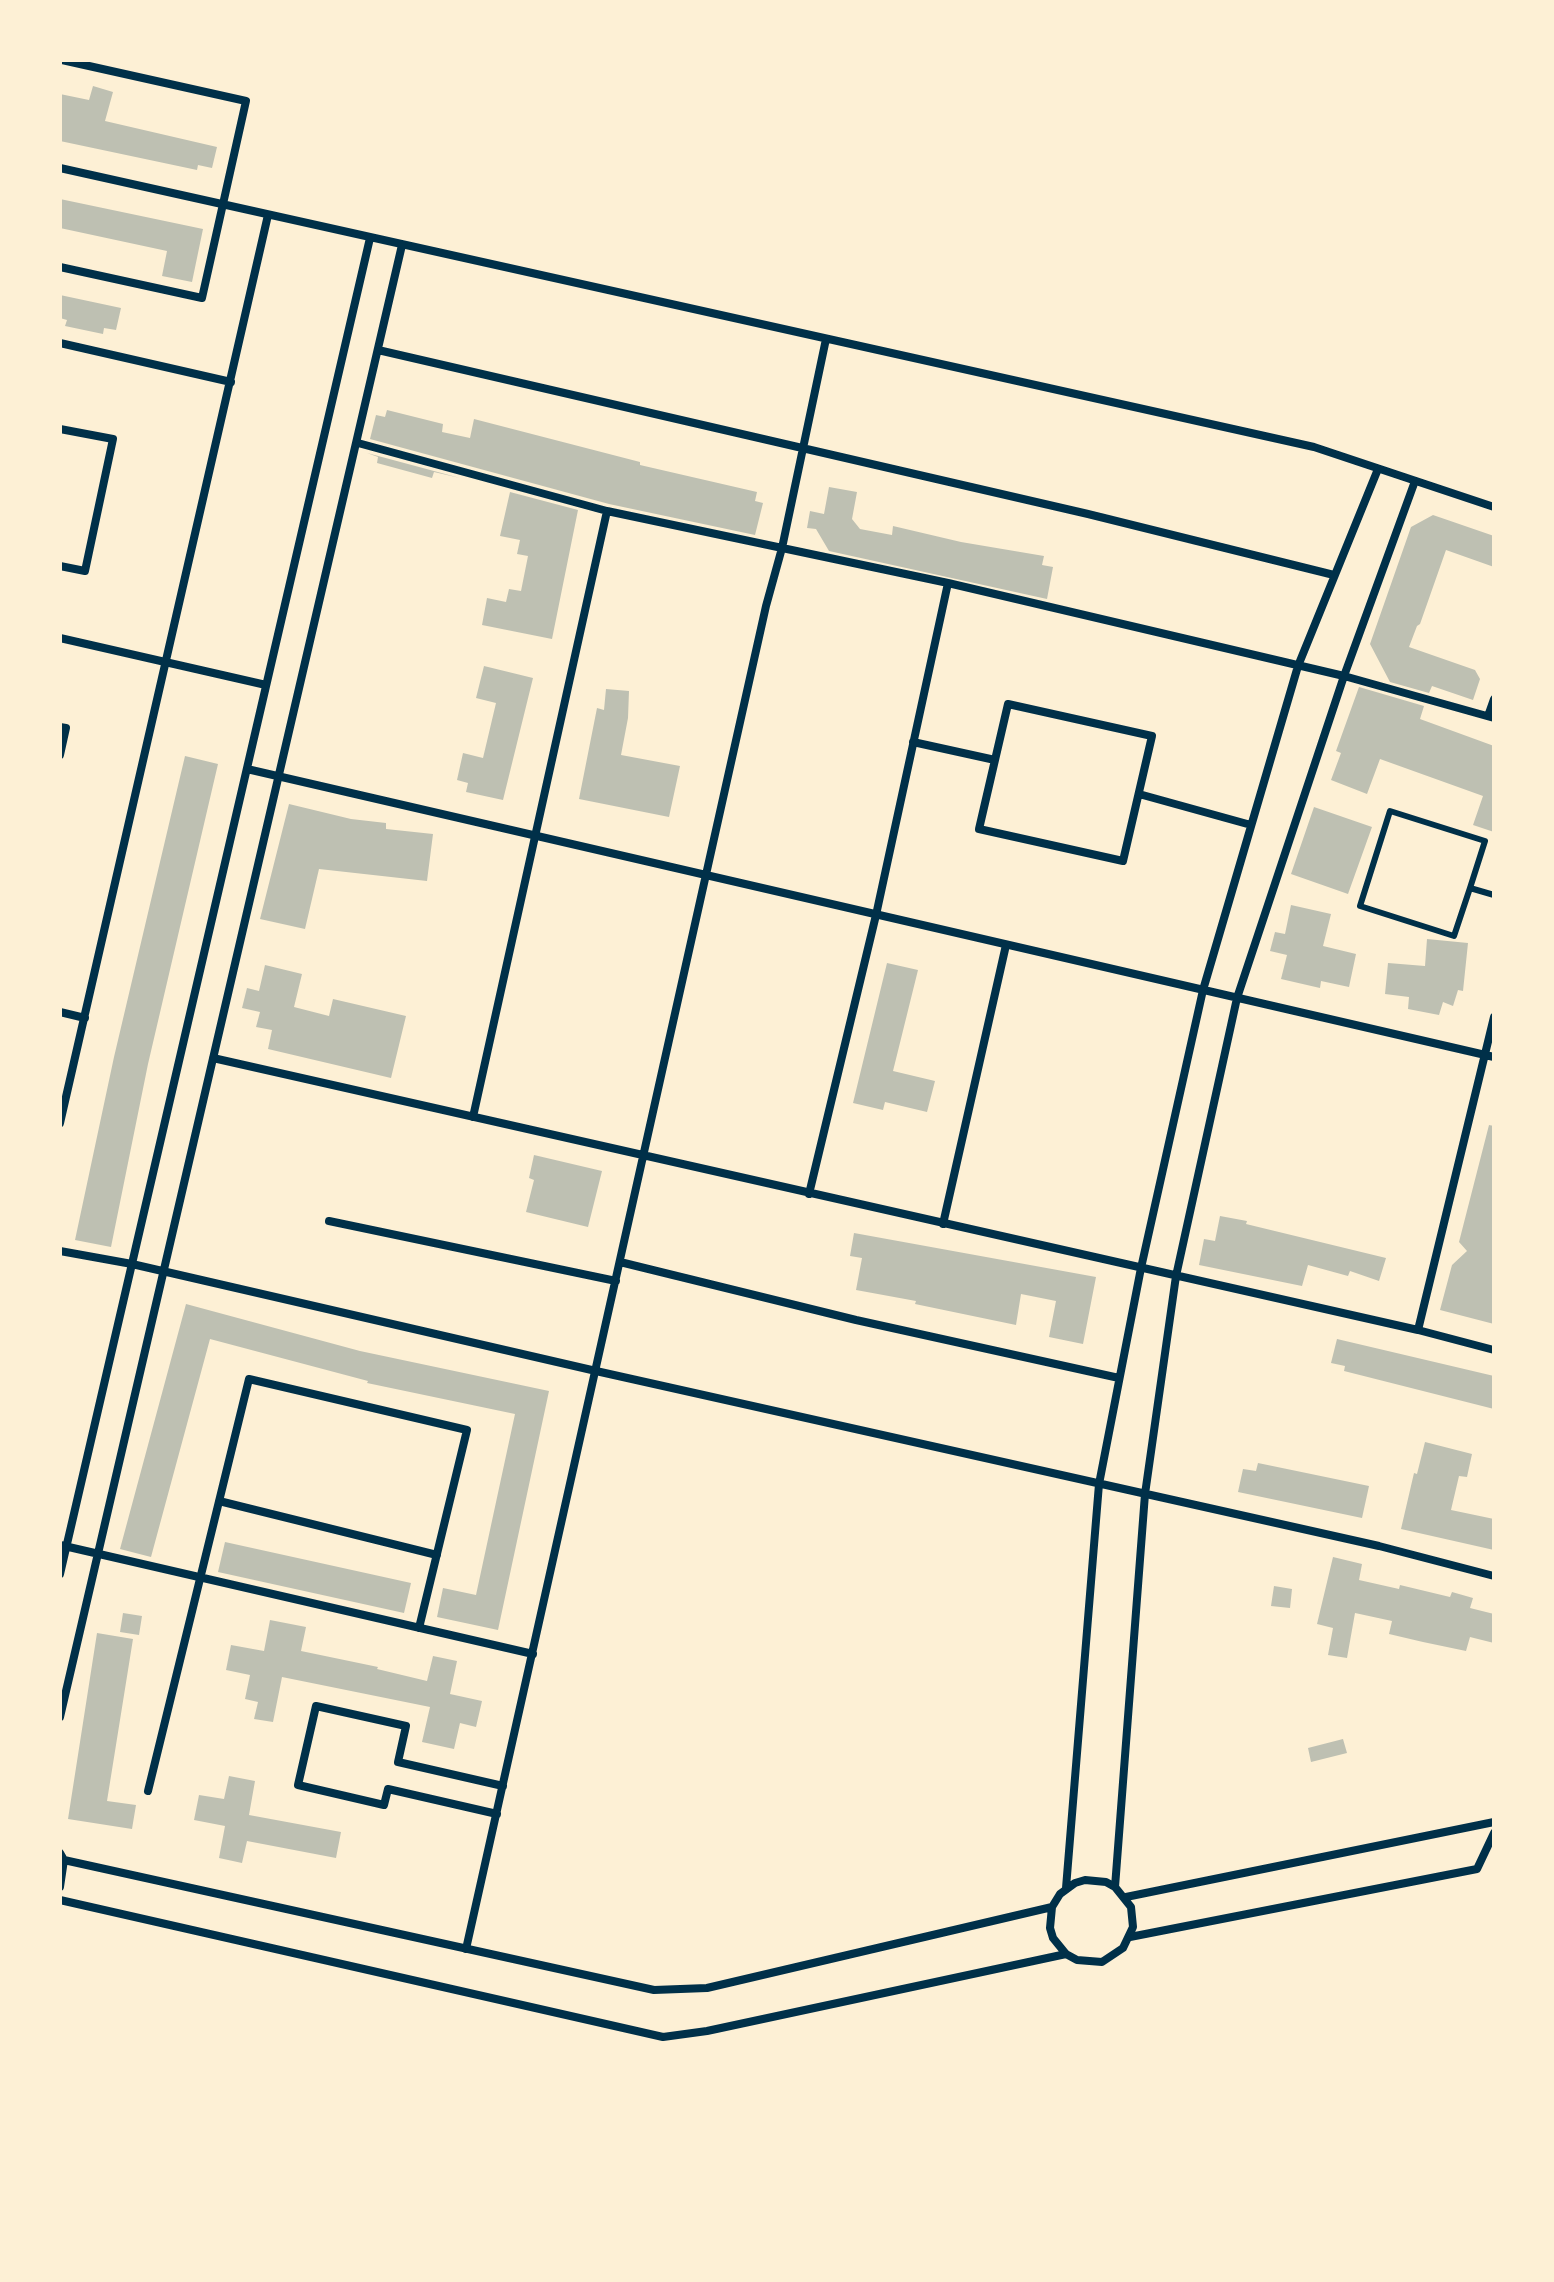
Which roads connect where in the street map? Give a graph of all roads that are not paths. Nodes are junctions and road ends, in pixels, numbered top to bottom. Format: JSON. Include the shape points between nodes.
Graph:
{"nodes":[{"id":1,"x":62,"y":60,"type":"edge"},
{"id":2,"x":60,"y":168,"type":"edge"},
{"id":3,"x":223,"y":204,"type":"junction"},
{"id":4,"x":268,"y":215,"type":"junction"},
{"id":5,"x":370,"y":238,"type":"junction"},
{"id":6,"x":402,"y":245,"type":"junction"},
{"id":7,"x":60,"y":267,"type":"edge"},
{"id":8,"x":826,"y":339,"type":"junction"},
{"id":9,"x":60,"y":343,"type":"edge"},
{"id":10,"x":378,"y":350,"type":"junction"},
{"id":11,"x":231,"y":382,"type":"junction"},
{"id":12,"x":60,"y":429,"type":"edge"},
{"id":13,"x":358,"y":443,"type":"junction"},
{"id":14,"x":802,"y":448,"type":"junction"},
{"id":15,"x":1378,"y":469,"type":"junction"},
{"id":16,"x":1415,"y":481,"type":"junction"},
{"id":17,"x":1494,"y":507,"type":"edge"},
{"id":18,"x":607,"y":511,"type":"junction"},
{"id":19,"x":782,"y":548,"type":"junction"},
{"id":20,"x":60,"y":566,"type":"edge"},
{"id":21,"x":1334,"y":575,"type":"junction"},
{"id":22,"x":948,"y":583,"type":"junction"},
{"id":23,"x":60,"y":638,"type":"edge"},
{"id":24,"x":167,"y":663,"type":"junction"},
{"id":25,"x":1298,"y":666,"type":"junction"},
{"id":26,"x":1344,"y":676,"type":"junction"},
{"id":27,"x":266,"y":685,"type":"junction"},
{"id":28,"x":1494,"y":699,"type":"edge"},
{"id":29,"x":1491,"y":717,"type":"edge"},
{"id":30,"x":60,"y":727,"type":"edge"},
{"id":31,"x":913,"y":742,"type":"junction"},
{"id":32,"x":60,"y":755,"type":"edge"},
{"id":33,"x":995,"y":760,"type":"junction"},
{"id":34,"x":247,"y":769,"type":"junction"},
{"id":35,"x":279,"y":776,"type":"junction"},
{"id":36,"x":1139,"y":794,"type":"junction"},
{"id":37,"x":1251,"y":825,"type":"junction"},
{"id":38,"x":534,"y":835,"type":"junction"},
{"id":39,"x":706,"y":875,"type":"junction"},
{"id":40,"x":1470,"y":888,"type":"junction"},
{"id":41,"x":1494,"y":895,"type":"edge"},
{"id":42,"x":876,"y":915,"type":"junction"},
{"id":43,"x":1006,"y":945,"type":"junction"},
{"id":44,"x":1203,"y":990,"type":"junction"},
{"id":45,"x":1237,"y":998,"type":"junction"},
{"id":46,"x":60,"y":1012,"type":"edge"},
{"id":47,"x":1494,"y":1017,"type":"edge"},
{"id":48,"x":85,"y":1018,"type":"junction"},
{"id":49,"x":1483,"y":1055,"type":"junction"},
{"id":50,"x":1494,"y":1057,"type":"edge"},
{"id":51,"x":213,"y":1058,"type":"junction"},
{"id":52,"x":473,"y":1117,"type":"junction"},
{"id":53,"x":60,"y":1123,"type":"edge"},
{"id":54,"x":644,"y":1157,"type":"junction"},
{"id":55,"x":809,"y":1194,"type":"junction"},
{"id":56,"x":329,"y":1221,"type":"dead end"},
{"id":57,"x":943,"y":1224,"type":"junction"},
{"id":58,"x":60,"y":1251,"type":"edge"},
{"id":59,"x":620,"y":1262,"type":"junction"},
{"id":60,"x":132,"y":1264,"type":"junction"},
{"id":61,"x":1141,"y":1268,"type":"junction"},
{"id":62,"x":164,"y":1271,"type":"junction"},
{"id":63,"x":1176,"y":1276,"type":"junction"},
{"id":64,"x":616,"y":1281,"type":"junction"},
{"id":65,"x":1418,"y":1330,"type":"junction"},
{"id":66,"x":1494,"y":1350,"type":"edge"},
{"id":67,"x":596,"y":1371,"type":"junction"},
{"id":68,"x":1119,"y":1378,"type":"junction"},
{"id":69,"x":1099,"y":1484,"type":"junction"},
{"id":70,"x":1145,"y":1494,"type":"junction"},
{"id":71,"x":219,"y":1501,"type":"junction"},
{"id":72,"x":63,"y":1546,"type":"edge"},
{"id":73,"x":98,"y":1555,"type":"junction"},
{"id":74,"x":437,"y":1555,"type":"junction"},
{"id":75,"x":60,"y":1574,"type":"edge"},
{"id":76,"x":1494,"y":1576,"type":"edge"},
{"id":77,"x":201,"y":1578,"type":"junction"},
{"id":78,"x":419,"y":1628,"type":"junction"},
{"id":79,"x":533,"y":1654,"type":"junction"},
{"id":80,"x":60,"y":1717,"type":"edge"},
{"id":81,"x":503,"y":1786,"type":"junction"},
{"id":82,"x":148,"y":1791,"type":"dead end"},
{"id":83,"x":497,"y":1814,"type":"junction"},
{"id":84,"x":1494,"y":1822,"type":"edge"},
{"id":85,"x":1494,"y":1833,"type":"edge"},
{"id":86,"x":62,"y":1856,"type":"edge"},
{"id":87,"x":60,"y":1887,"type":"edge"},
{"id":88,"x":1115,"y":1887,"type":"junction"},
{"id":89,"x":1066,"y":1888,"type":"junction"},
{"id":90,"x":1126,"y":1897,"type":"junction"},
{"id":91,"x":60,"y":1900,"type":"edge"},
{"id":92,"x":1052,"y":1907,"type":"junction"},
{"id":93,"x":1130,"y":1937,"type":"junction"},
{"id":94,"x":466,"y":1949,"type":"junction"},
{"id":95,"x":1066,"y":1954,"type":"junction"}],
"edges":[{"from":1,"to":3,"type":"street","via":[[246,101]]},
{"from":2,"to":3,"type":"street"},
{"from":3,"to":4,"type":"street"},
{"from":3,"to":7,"type":"street","via":[[202,298]]},
{"from":4,"to":5,"type":"street"},
{"from":4,"to":11,"type":"street"},
{"from":5,"to":6,"type":"street"},
{"from":5,"to":27,"type":"street"},
{"from":6,"to":8,"type":"street"},
{"from":6,"to":10,"type":"street"},
{"from":8,"to":14,"type":"street"},
{"from":8,"to":15,"type":"street","via":[[1314,447]]},
{"from":9,"to":11,"type":"street"},
{"from":10,"to":13,"type":"street"},
{"from":10,"to":14,"type":"street"},
{"from":11,"to":24,"type":"street"},
{"from":12,"to":20,"type":"street","via":[[113,439],[85,571]]},
{"from":13,"to":18,"type":"street"},
{"from":13,"to":35,"type":"street"},
{"from":14,"to":19,"type":"street"},
{"from":14,"to":21,"type":"street"},
{"from":15,"to":16,"type":"street"},
{"from":15,"to":21,"type":"street"},
{"from":16,"to":17,"type":"street"},
{"from":16,"to":26,"type":"street"},
{"from":18,"to":19,"type":"street"},
{"from":18,"to":38,"type":"street"},
{"from":19,"to":22,"type":"street"},
{"from":19,"to":39,"type":"street"},
{"from":21,"to":25,"type":"street"},
{"from":22,"to":25,"type":"street"},
{"from":22,"to":31,"type":"street"},
{"from":23,"to":24,"type":"street"},
{"from":24,"to":27,"type":"street"},
{"from":24,"to":48,"type":"street"},
{"from":25,"to":26,"type":"street"},
{"from":25,"to":37,"type":"street"},
{"from":26,"to":29,"type":"street"},
{"from":26,"to":45,"type":"street"},
{"from":27,"to":34,"type":"street"},
{"from":28,"to":29,"type":"street"},
{"from":30,"to":32,"type":"street","via":[[66,728]]},
{"from":31,"to":33,"type":"street"},
{"from":31,"to":42,"type":"street"},
{"from":33,"to":36,"type":"street","via":[[1008,704],[1152,736]]},
{"from":33,"to":36,"type":"street","via":[[979,829],[1123,861]]},
{"from":34,"to":35,"type":"street"},
{"from":34,"to":60,"type":"street"},
{"from":35,"to":38,"type":"street"},
{"from":35,"to":51,"type":"street"},
{"from":36,"to":37,"type":"street"},
{"from":37,"to":44,"type":"street"},
{"from":38,"to":39,"type":"street"},
{"from":38,"to":52,"type":"street"},
{"from":39,"to":42,"type":"street"},
{"from":39,"to":54,"type":"street"},
{"from":40,"to":40,"type":"lane","via":[[1485,841],[1390,811],[1360,906],[1454,936]]},
{"from":40,"to":41,"type":"lane"},
{"from":42,"to":43,"type":"street"},
{"from":42,"to":55,"type":"street"},
{"from":43,"to":44,"type":"street"},
{"from":43,"to":57,"type":"street"},
{"from":44,"to":45,"type":"street"},
{"from":44,"to":61,"type":"street"},
{"from":45,"to":49,"type":"street"},
{"from":45,"to":63,"type":"street"},
{"from":46,"to":48,"type":"street"},
{"from":47,"to":49,"type":"street"},
{"from":48,"to":53,"type":"street"},
{"from":49,"to":50,"type":"street"},
{"from":49,"to":65,"type":"street"},
{"from":51,"to":52,"type":"street"},
{"from":51,"to":62,"type":"street"},
{"from":52,"to":54,"type":"street"},
{"from":54,"to":55,"type":"street"},
{"from":54,"to":59,"type":"street"},
{"from":55,"to":57,"type":"street"},
{"from":56,"to":64,"type":"street"},
{"from":57,"to":61,"type":"street"},
{"from":58,"to":60,"type":"street"},
{"from":59,"to":64,"type":"street"},
{"from":59,"to":68,"type":"street"},
{"from":60,"to":62,"type":"street"},
{"from":60,"to":72,"type":"street"},
{"from":61,"to":63,"type":"street"},
{"from":61,"to":68,"type":"street"},
{"from":62,"to":67,"type":"street"},
{"from":62,"to":73,"type":"street"},
{"from":63,"to":65,"type":"street"},
{"from":63,"to":70,"type":"street"},
{"from":64,"to":67,"type":"street"},
{"from":65,"to":66,"type":"street"},
{"from":67,"to":69,"type":"street"},
{"from":67,"to":79,"type":"street"},
{"from":68,"to":69,"type":"street"},
{"from":69,"to":70,"type":"street"},
{"from":69,"to":89,"type":"street"},
{"from":70,"to":76,"type":"street"},
{"from":70,"to":88,"type":"street"},
{"from":71,"to":74,"type":"street"},
{"from":71,"to":74,"type":"street","via":[[249,1379],[467,1430]]},
{"from":71,"to":77,"type":"street"},
{"from":72,"to":73,"type":"street"},
{"from":72,"to":75,"type":"street"},
{"from":73,"to":77,"type":"street"},
{"from":73,"to":80,"type":"street"},
{"from":74,"to":78,"type":"street"},
{"from":77,"to":78,"type":"street"},
{"from":77,"to":82,"type":"street"},
{"from":78,"to":79,"type":"street"},
{"from":79,"to":81,"type":"street"},
{"from":81,"to":83,"type":"street"},
{"from":81,"to":83,"type":"street","via":[[398,1762],[406,1726],[316,1706],[298,1785],[384,1805],[388,1789]]},
{"from":83,"to":94,"type":"street"},
{"from":84,"to":90,"type":"street"},
{"from":85,"to":93,"type":"street","via":[[1477,1869]]},
{"from":86,"to":87,"type":"street"},
{"from":86,"to":94,"type":"street"},
{"from":88,"to":89,"type":"street","via":[[1096,1880]]},
{"from":88,"to":90,"type":"street"},
{"from":89,"to":92,"type":"street"},
{"from":90,"to":93,"type":"street","via":[[1133,1917]]},
{"from":91,"to":95,"type":"street","via":[[663,2037]]},
{"from":92,"to":94,"type":"street","via":[[707,1988],[654,1990]]},
{"from":92,"to":95,"type":"street","via":[[1050,1928]]},
{"from":93,"to":95,"type":"street","via":[[1102,1962]]}]}
